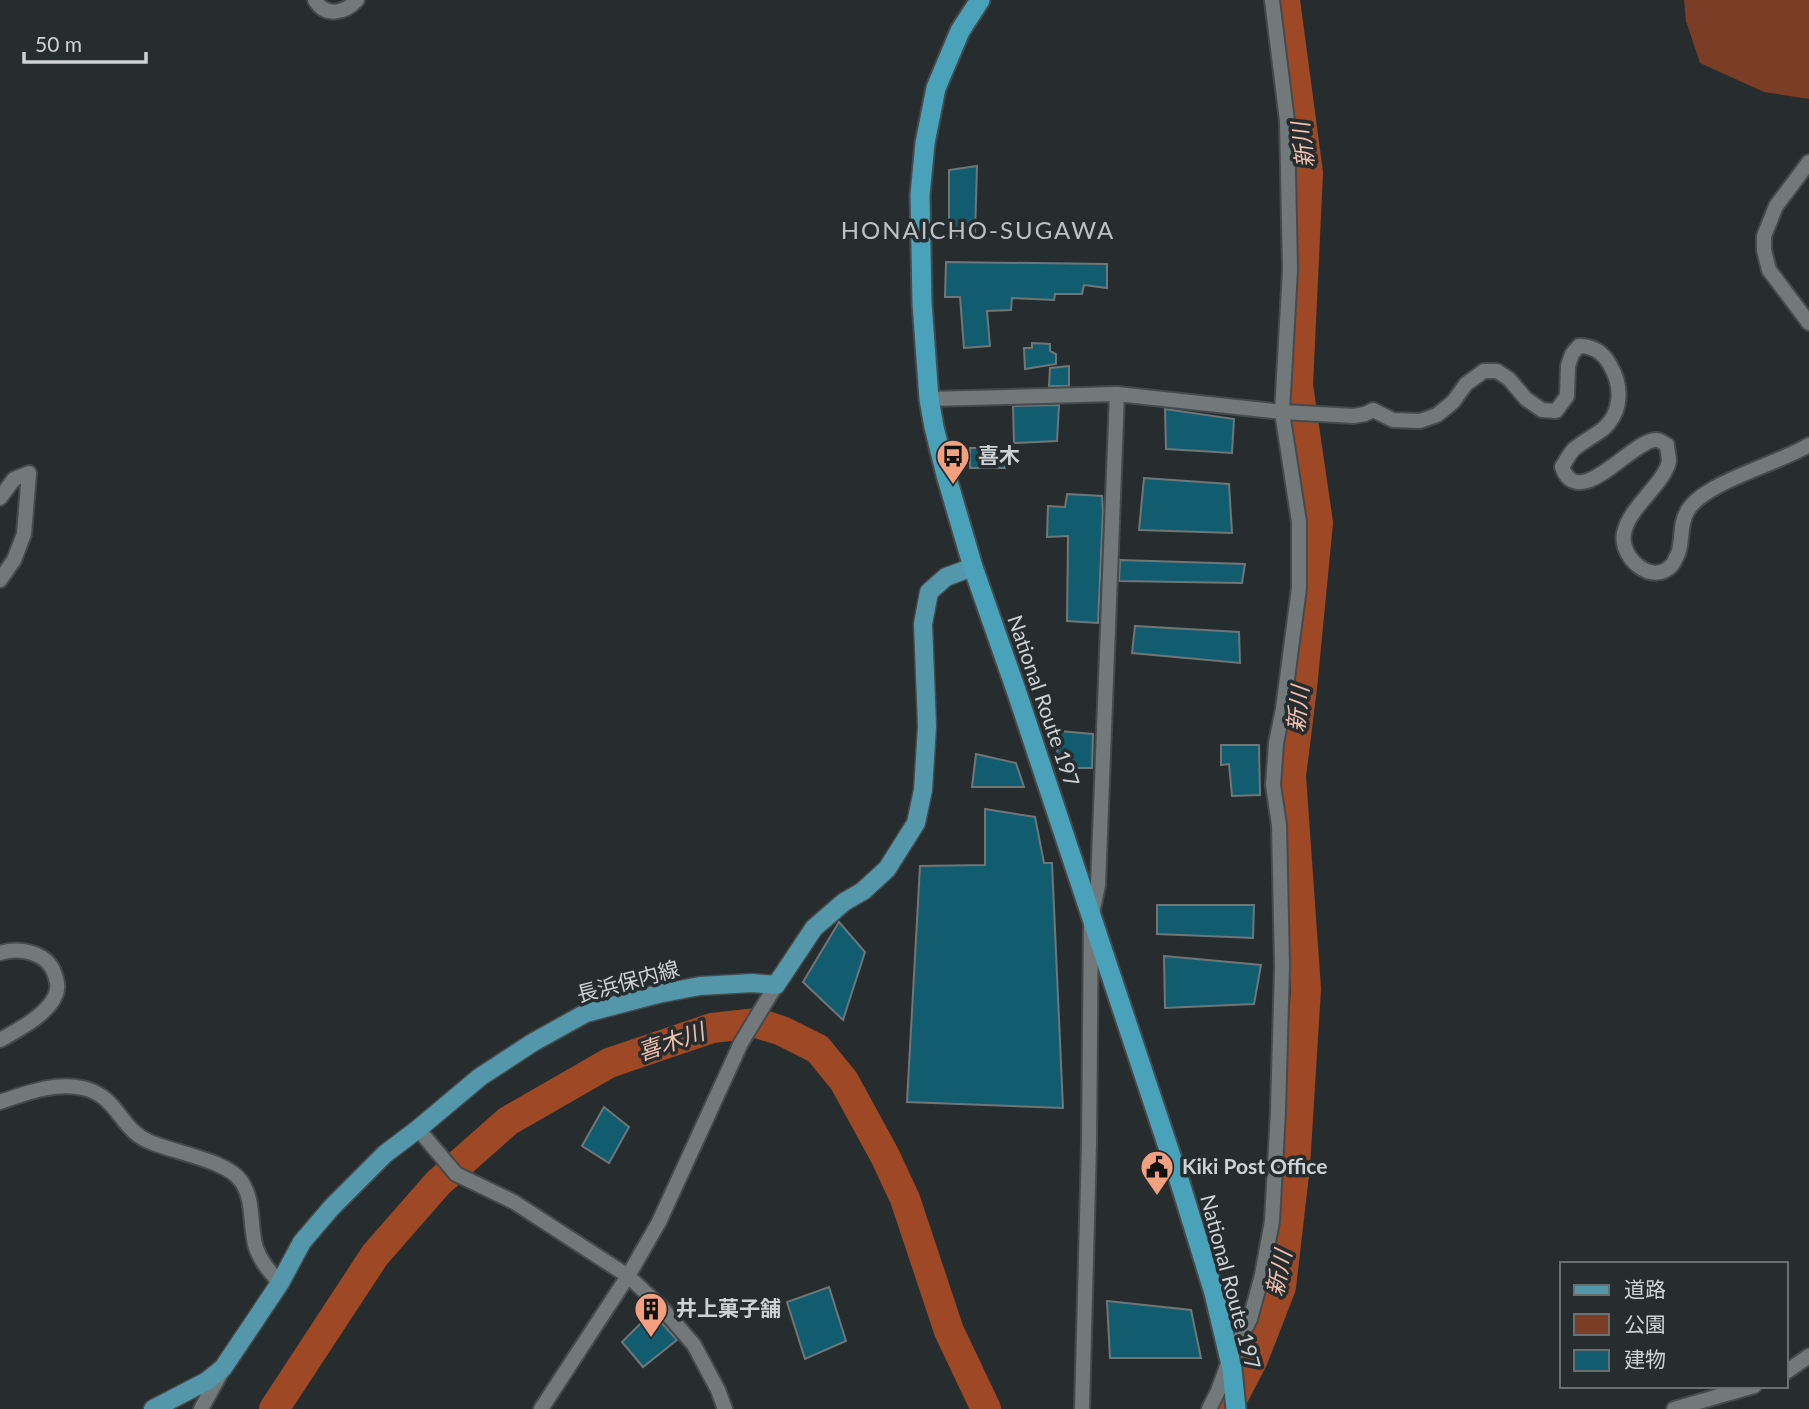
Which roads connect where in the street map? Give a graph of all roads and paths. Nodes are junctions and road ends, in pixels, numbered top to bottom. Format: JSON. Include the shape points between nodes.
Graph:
{"nodes":[{"id":1,"x":315,"y":0,"type":"edge"},
{"id":2,"x":357,"y":0,"type":"edge"},
{"id":3,"x":980,"y":0,"type":"edge"},
{"id":4,"x":1272,"y":0,"type":"edge"},
{"id":5,"x":1809,"y":162,"type":"edge"},
{"id":6,"x":1809,"y":323,"type":"edge"},
{"id":7,"x":1117,"y":394,"type":"junction"},
{"id":8,"x":929,"y":399,"type":"junction"},
{"id":9,"x":1282,"y":412,"type":"junction"},
{"id":10,"x":1809,"y":444,"type":"edge"},
{"id":11,"x":0,"y":498,"type":"edge"},
{"id":12,"x":973,"y":567,"type":"junction"},
{"id":13,"x":0,"y":580,"type":"edge"},
{"id":14,"x":1091,"y":919,"type":"junction"},
{"id":15,"x":0,"y":953,"type":"edge"},
{"id":16,"x":774,"y":990,"type":"junction"},
{"id":17,"x":0,"y":1040,"type":"edge"},
{"id":18,"x":0,"y":1102,"type":"edge"},
{"id":19,"x":421,"y":1132,"type":"junction"},
{"id":20,"x":628,"y":1276,"type":"junction"},
{"id":21,"x":280,"y":1283,"type":"junction"},
{"id":22,"x":1809,"y":1356,"type":"edge"},
{"id":23,"x":1231,"y":1364,"type":"junction"},
{"id":24,"x":223,"y":1368,"type":"junction"},
{"id":25,"x":1788,"y":1371,"type":"edge"},
{"id":26,"x":1747,"y":1388,"type":"edge"},
{"id":27,"x":153,"y":1409,"type":"edge"},
{"id":28,"x":201,"y":1409,"type":"edge"},
{"id":29,"x":541,"y":1409,"type":"edge"},
{"id":30,"x":725,"y":1409,"type":"edge"},
{"id":31,"x":1082,"y":1409,"type":"edge"},
{"id":32,"x":1209,"y":1409,"type":"edge"},
{"id":33,"x":1236,"y":1409,"type":"edge"},
{"id":34,"x":1674,"y":1409,"type":"edge"}],
"edges":[{"from":1,"to":2,"type":"street","via":[[331,12],[342,11]]},
{"from":3,"to":8,"type":"highway","name":"National Route 197","via":[[960,31],[936,88],[925,143],[920,195]]},
{"from":4,"to":9,"type":"street","via":[[1287,134],[1290,270]]},
{"from":5,"to":6,"type":"street","via":[[1776,206],[1764,236],[1769,270]]},
{"from":7,"to":8,"type":"street"},
{"from":7,"to":9,"type":"street"},
{"from":7,"to":14,"type":"street","via":[[1098,886]]},
{"from":8,"to":12,"type":"highway","name":"National Route 197"},
{"from":9,"to":10,"type":"street","via":[[1354,416],[1373,410],[1393,420],[1420,421],[1437,415],[1483,371],[1497,371],[1542,410],[1556,411],[1567,396],[1567,366],[1572,354],[1579,346],[1598,350],[1610,364],[1619,402],[1604,428],[1572,451],[1562,467],[1570,479],[1586,481],[1644,443],[1656,440],[1667,445],[1669,461],[1624,533],[1635,565],[1659,573],[1672,565],[1681,527],[1695,499]]},
{"from":9,"to":23,"type":"street","via":[[1299,522],[1299,562],[1273,785],[1279,825],[1282,967],[1278,1111],[1272,1221],[1262,1275]]},
{"from":11,"to":13,"type":"street","via":[[13,479],[29,473],[24,534]]},
{"from":12,"to":14,"type":"highway","name":"National Route 197"},
{"from":12,"to":16,"type":"main road","via":[[946,577],[929,592],[923,624],[926,739],[916,823],[887,869],[814,929]]},
{"from":14,"to":23,"type":"highway","name":"National Route 197","via":[[1181,1186]]},
{"from":14,"to":31,"type":"street"},
{"from":15,"to":17,"type":"street","via":[[19,950],[44,958],[58,984],[49,1006]]},
{"from":16,"to":19,"type":"main road","name":"長浜保内線","via":[[752,983],[700,986],[586,1013],[480,1077]]},
{"from":16,"to":20,"type":"street","via":[[741,1043],[659,1222]]},
{"from":18,"to":21,"type":"street","via":[[38,1089],[84,1088],[112,1104],[147,1141],[233,1173],[250,1198],[255,1245]]},
{"from":19,"to":20,"type":"street","via":[[456,1174],[514,1202]]},
{"from":19,"to":21,"type":"main road","name":"長浜保内線","via":[[385,1154],[332,1208],[302,1242]]},
{"from":20,"to":29,"type":"street"},
{"from":20,"to":30,"type":"street","via":[[694,1345]]},
{"from":21,"to":24,"type":"main road","name":"長浜保内線"},
{"from":22,"to":25,"type":"street"},
{"from":23,"to":32,"type":"street"},
{"from":23,"to":33,"type":"highway","name":"National Route 197"},
{"from":24,"to":27,"type":"main road","name":"長浜保内線"},
{"from":24,"to":28,"type":"street"},
{"from":26,"to":34,"type":"street"}]}
